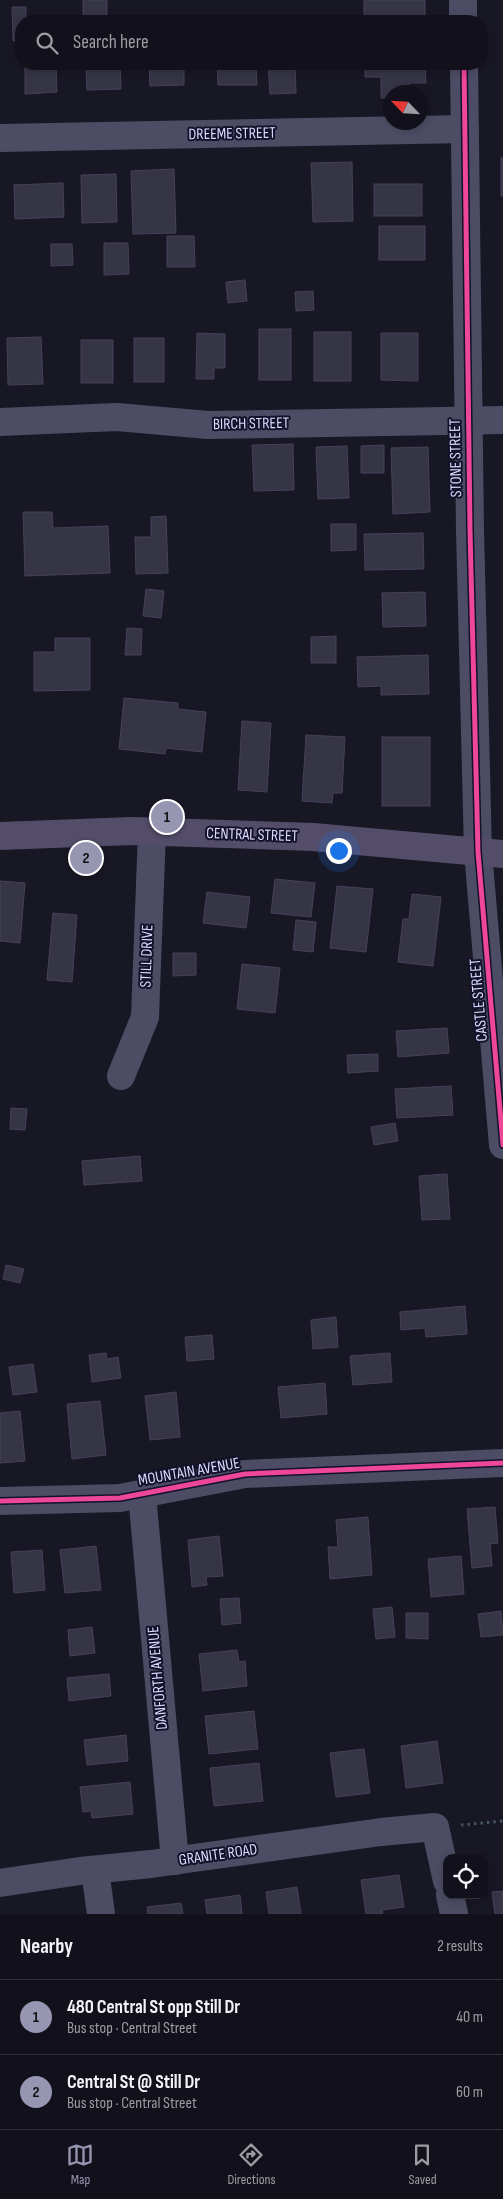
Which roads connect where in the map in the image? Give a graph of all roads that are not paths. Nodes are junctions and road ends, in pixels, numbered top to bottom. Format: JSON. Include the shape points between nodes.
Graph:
{"nodes":[{"id":1,"x":463,"y":0,"type":"edge"},
{"id":2,"x":463,"y":15,"type":"edge"},
{"id":3,"x":464,"y":70,"type":"edge"},
{"id":4,"x":464,"y":129,"type":"junction"},
{"id":5,"x":0,"y":138,"type":"edge"},
{"id":6,"x":468,"y":420,"type":"junction"},
{"id":7,"x":503,"y":420,"type":"edge"},
{"id":8,"x":0,"y":422,"type":"edge"},
{"id":9,"x":152,"y":831,"type":"junction"},
{"id":10,"x":0,"y":836,"type":"edge"},
{"id":11,"x":491,"y":853,"type":"edge"},
{"id":12,"x":121,"y":1076,"type":"dead end"},
{"id":13,"x":503,"y":1145,"type":"edge"},
{"id":14,"x":503,"y":1463,"type":"edge"},
{"id":15,"x":142,"y":1494,"type":"junction"},
{"id":16,"x":0,"y":1501,"type":"edge"},
{"id":17,"x":175,"y":1861,"type":"junction"},
{"id":18,"x":443,"y":1863,"type":"edge"},
{"id":19,"x":95,"y":1870,"type":"junction"},
{"id":20,"x":0,"y":1882,"type":"edge"},
{"id":21,"x":451,"y":1899,"type":"edge"},
{"id":22,"x":101,"y":1914,"type":"edge"},
{"id":23,"x":454,"y":1914,"type":"edge"}],
"edges":[{"from":1,"to":2,"type":"street"},
{"from":3,"to":4,"type":"street","name":"STONE STREET"},
{"from":4,"to":5,"type":"street","name":"DREEME STREET"},
{"from":4,"to":6,"type":"street","name":"STONE STREET"},
{"from":6,"to":7,"type":"street","name":"BIRCH STREET"},
{"from":6,"to":8,"type":"street","name":"BIRCH STREET","via":[[208,425],[117,416]]},
{"from":6,"to":11,"type":"street","name":"STONE STREET"},
{"from":9,"to":10,"type":"main road","name":"CENTRAL STREET"},
{"from":9,"to":11,"type":"main road","name":"CENTRAL STREET","via":[[313,837]]},
{"from":9,"to":12,"type":"street","name":"STILL DRIVE","via":[[145,1017]]},
{"from":11,"to":13,"type":"street","name":"CASTLE STREET"},
{"from":14,"to":15,"type":"street","name":"MOUNTAIN AVENUE","via":[[245,1474]]},
{"from":15,"to":16,"type":"street","name":"MOUNTAIN AVENUE","via":[[120,1498]]},
{"from":15,"to":17,"type":"street","name":"DANFORTH AVENUE"},
{"from":17,"to":18,"type":"street","name":"GRANITE ROAD","via":[[435,1827]]},
{"from":17,"to":19,"type":"street","name":"GRANITE ROAD"},
{"from":19,"to":20,"type":"street","name":"GRANITE ROAD"},
{"from":19,"to":22,"type":"street"},
{"from":21,"to":23,"type":"street"}]}
